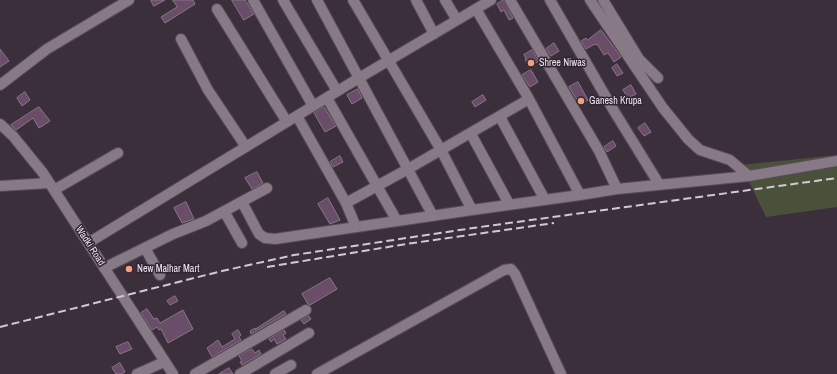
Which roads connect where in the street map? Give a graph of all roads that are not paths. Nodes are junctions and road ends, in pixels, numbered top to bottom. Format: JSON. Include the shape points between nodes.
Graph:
{"nodes":[{"id":1,"x":129,"y":0,"type":"edge"},
{"id":2,"x":253,"y":0,"type":"edge"},
{"id":3,"x":283,"y":0,"type":"edge"},
{"id":4,"x":317,"y":0,"type":"edge"},
{"id":5,"x":353,"y":0,"type":"edge"},
{"id":6,"x":416,"y":0,"type":"edge"},
{"id":7,"x":445,"y":0,"type":"edge"},
{"id":8,"x":510,"y":0,"type":"edge"},
{"id":9,"x":550,"y":0,"type":"edge"},
{"id":10,"x":590,"y":0,"type":"edge"},
{"id":11,"x":603,"y":0,"type":"edge"},
{"id":12,"x":482,"y":4,"type":"edge"},
{"id":13,"x":217,"y":9,"type":"dead end"},
{"id":14,"x":457,"y":20,"type":"junction"},
{"id":15,"x":434,"y":34,"type":"junction"},
{"id":16,"x":181,"y":39,"type":"dead end"},
{"id":17,"x":388,"y":61,"type":"junction"},
{"id":18,"x":359,"y":78,"type":"junction"},
{"id":19,"x":658,"y":78,"type":"dead end"},
{"id":20,"x":0,"y":85,"type":"edge"},
{"id":21,"x":337,"y":91,"type":"junction"},
{"id":22,"x":327,"y":98,"type":"junction"},
{"id":23,"x":529,"y":99,"type":"junction"},
{"id":24,"x":313,"y":106,"type":"junction"},
{"id":25,"x":297,"y":116,"type":"junction"},
{"id":26,"x":500,"y":117,"type":"junction"},
{"id":27,"x":287,"y":122,"type":"junction"},
{"id":28,"x":0,"y":124,"type":"edge"},
{"id":29,"x":471,"y":134,"type":"junction"},
{"id":30,"x":246,"y":147,"type":"junction"},
{"id":31,"x":441,"y":150,"type":"junction"},
{"id":32,"x":118,"y":153,"type":"dead end"},
{"id":33,"x":837,"y":161,"type":"edge"},
{"id":34,"x":408,"y":170,"type":"junction"},
{"id":35,"x":749,"y":176,"type":"junction"},
{"id":36,"x":659,"y":184,"type":"junction"},
{"id":37,"x":0,"y":186,"type":"edge"},
{"id":38,"x":377,"y":186,"type":"junction"},
{"id":39,"x":52,"y":187,"type":"junction"},
{"id":40,"x":267,"y":188,"type":"dead end"},
{"id":41,"x":617,"y":188,"type":"junction"},
{"id":42,"x":580,"y":195,"type":"junction"},
{"id":43,"x":545,"y":200,"type":"junction"},
{"id":44,"x":242,"y":202,"type":"junction"},
{"id":45,"x":346,"y":204,"type":"junction"},
{"id":46,"x":510,"y":204,"type":"junction"},
{"id":47,"x":472,"y":210,"type":"junction"},
{"id":48,"x":224,"y":211,"type":"junction"},
{"id":49,"x":433,"y":216,"type":"junction"},
{"id":50,"x":397,"y":221,"type":"junction"},
{"id":51,"x":356,"y":227,"type":"junction"},
{"id":52,"x":88,"y":243,"type":"junction"},
{"id":53,"x":242,"y":243,"type":"dead end"},
{"id":54,"x":145,"y":248,"type":"junction"},
{"id":55,"x":104,"y":268,"type":"junction"},
{"id":56,"x":160,"y":274,"type":"dead end"},
{"id":57,"x":306,"y":310,"type":"dead end"},
{"id":58,"x":309,"y":333,"type":"dead end"},
{"id":59,"x":164,"y":362,"type":"junction"},
{"id":60,"x":291,"y":365,"type":"dead end"},
{"id":61,"x":137,"y":374,"type":"edge"},
{"id":62,"x":173,"y":374,"type":"edge"},
{"id":63,"x":195,"y":374,"type":"edge"},
{"id":64,"x":240,"y":374,"type":"edge"},
{"id":65,"x":275,"y":374,"type":"edge"},
{"id":66,"x":317,"y":374,"type":"edge"},
{"id":67,"x":562,"y":374,"type":"edge"}],
"edges":[{"from":1,"to":20,"type":"street","via":[[47,49]]},
{"from":2,"to":24,"type":"street"},
{"from":3,"to":21,"type":"street"},
{"from":4,"to":18,"type":"street"},
{"from":5,"to":17,"type":"street"},
{"from":6,"to":15,"type":"street"},
{"from":7,"to":14,"type":"street"},
{"from":8,"to":41,"type":"street","via":[[599,151]]},
{"from":9,"to":36,"type":"street"},
{"from":10,"to":35,"type":"street","via":[[663,108],[688,139],[700,150],[730,160]]},
{"from":11,"to":19,"type":"street","via":[[639,59]]},
{"from":12,"to":14,"type":"street"},
{"from":12,"to":23,"type":"street"},
{"from":13,"to":27,"type":"street"},
{"from":14,"to":15,"type":"street"},
{"from":15,"to":17,"type":"street"},
{"from":16,"to":30,"type":"street","via":[[208,90]]},
{"from":17,"to":18,"type":"street"},
{"from":17,"to":31,"type":"street"},
{"from":18,"to":21,"type":"street"},
{"from":18,"to":34,"type":"street"},
{"from":21,"to":22,"type":"street"},
{"from":22,"to":24,"type":"street"},
{"from":22,"to":38,"type":"street"},
{"from":23,"to":26,"type":"street"},
{"from":23,"to":42,"type":"street"},
{"from":24,"to":25,"type":"street"},
{"from":25,"to":27,"type":"street"},
{"from":25,"to":45,"type":"street"},
{"from":26,"to":29,"type":"street"},
{"from":26,"to":43,"type":"street"},
{"from":27,"to":30,"type":"street"},
{"from":28,"to":39,"type":"street","name":"Wadki Road","via":[[13,136]]},
{"from":29,"to":31,"type":"street"},
{"from":29,"to":46,"type":"street"},
{"from":30,"to":52,"type":"street"},
{"from":31,"to":34,"type":"street"},
{"from":31,"to":47,"type":"street"},
{"from":32,"to":39,"type":"street"},
{"from":33,"to":35,"type":"street"},
{"from":34,"to":38,"type":"street"},
{"from":34,"to":49,"type":"street"},
{"from":35,"to":36,"type":"street"},
{"from":36,"to":41,"type":"street"},
{"from":37,"to":39,"type":"street"},
{"from":38,"to":45,"type":"street"},
{"from":38,"to":50,"type":"street"},
{"from":39,"to":52,"type":"street","name":"Wadki Road"},
{"from":40,"to":44,"type":"street"},
{"from":41,"to":42,"type":"street"},
{"from":42,"to":43,"type":"street"},
{"from":43,"to":46,"type":"street"},
{"from":44,"to":48,"type":"street"},
{"from":44,"to":51,"type":"street","via":[[259,234],[270,239]]},
{"from":45,"to":51,"type":"street"},
{"from":46,"to":47,"type":"street"},
{"from":47,"to":49,"type":"street"},
{"from":48,"to":53,"type":"street"},
{"from":48,"to":54,"type":"street"},
{"from":49,"to":50,"type":"street"},
{"from":50,"to":51,"type":"street"},
{"from":52,"to":55,"type":"street","name":"Wadki Road"},
{"from":54,"to":55,"type":"street"},
{"from":54,"to":56,"type":"street"},
{"from":55,"to":59,"type":"street","name":"Wadki Road"},
{"from":57,"to":63,"type":"street"},
{"from":58,"to":64,"type":"street"},
{"from":59,"to":61,"type":"street"},
{"from":59,"to":62,"type":"street","name":"Wadki Road"},
{"from":60,"to":65,"type":"street"},
{"from":66,"to":67,"type":"street","via":[[504,270],[511,269]]}]}
